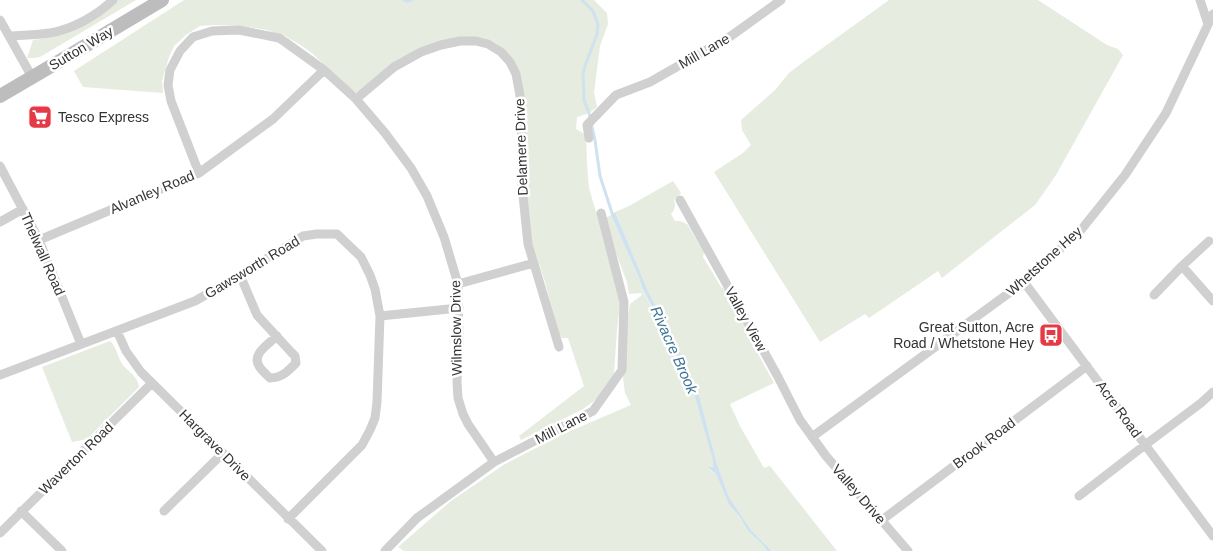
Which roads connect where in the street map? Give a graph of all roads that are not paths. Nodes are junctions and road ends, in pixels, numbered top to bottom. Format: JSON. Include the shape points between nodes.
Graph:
{"nodes":[{"id":1,"x":113,"y":0,"type":"edge"},
{"id":2,"x":162,"y":0,"type":"edge"},
{"id":3,"x":781,"y":0,"type":"edge"},
{"id":4,"x":1200,"y":0,"type":"edge"},
{"id":5,"x":1213,"y":14,"type":"edge"},
{"id":6,"x":0,"y":20,"type":"edge"},
{"id":7,"x":1210,"y":22,"type":"edge"},
{"id":8,"x":10,"y":36,"type":"junction"},
{"id":9,"x":324,"y":70,"type":"junction"},
{"id":10,"x":32,"y":77,"type":"junction"},
{"id":11,"x":0,"y":96,"type":"edge"},
{"id":12,"x":356,"y":99,"type":"junction"},
{"id":13,"x":589,"y":138,"type":"dead end"},
{"id":14,"x":0,"y":166,"type":"edge"},
{"id":15,"x":199,"y":173,"type":"junction"},
{"id":16,"x":680,"y":200,"type":"dead end"},
{"id":17,"x":23,"y":209,"type":"junction"},
{"id":18,"x":601,"y":213,"type":"dead end"},
{"id":19,"x":0,"y":222,"type":"edge"},
{"id":20,"x":39,"y":240,"type":"junction"},
{"id":21,"x":1209,"y":241,"type":"dead end"},
{"id":22,"x":534,"y":263,"type":"junction"},
{"id":23,"x":1182,"y":266,"type":"junction"},
{"id":24,"x":240,"y":275,"type":"junction"},
{"id":25,"x":1024,"y":282,"type":"junction"},
{"id":26,"x":458,"y":284,"type":"junction"},
{"id":27,"x":1154,"y":295,"type":"dead end"},
{"id":28,"x":1213,"y":301,"type":"edge"},
{"id":29,"x":459,"y":308,"type":"junction"},
{"id":30,"x":380,"y":316,"type":"junction"},
{"id":31,"x":117,"y":331,"type":"junction"},
{"id":32,"x":277,"y":336,"type":"junction"},
{"id":33,"x":81,"y":344,"type":"junction"},
{"id":34,"x":559,"y":347,"type":"dead end"},
{"id":35,"x":1087,"y":366,"type":"junction"},
{"id":36,"x":0,"y":375,"type":"edge"},
{"id":37,"x":152,"y":383,"type":"junction"},
{"id":38,"x":1213,"y":392,"type":"edge"},
{"id":39,"x":812,"y":437,"type":"junction"},
{"id":40,"x":1145,"y":445,"type":"junction"},
{"id":41,"x":223,"y":453,"type":"junction"},
{"id":42,"x":494,"y":462,"type":"junction"},
{"id":43,"x":1080,"y":496,"type":"dead end"},
{"id":44,"x":22,"y":511,"type":"junction"},
{"id":45,"x":164,"y":511,"type":"dead end"},
{"id":46,"x":288,"y":519,"type":"junction"},
{"id":47,"x":882,"y":520,"type":"junction"},
{"id":48,"x":0,"y":533,"type":"edge"},
{"id":49,"x":1213,"y":536,"type":"edge"},
{"id":50,"x":62,"y":551,"type":"edge"},
{"id":51,"x":322,"y":551,"type":"edge"},
{"id":52,"x":385,"y":551,"type":"edge"},
{"id":53,"x":908,"y":551,"type":"edge"}],
"edges":[{"from":1,"to":8,"type":"street","via":[[68,28]]},
{"from":2,"to":10,"type":"main road","name":"Sutton Way"},
{"from":3,"to":13,"type":"street","name":"Mill Lane","via":[[731,36],[650,82],[616,95],[587,125]]},
{"from":4,"to":7,"type":"street"},
{"from":5,"to":7,"type":"street","name":"Whetstone Hey"},
{"from":6,"to":8,"type":"street"},
{"from":7,"to":25,"type":"street","name":"Whetstone Hey","via":[[1166,113],[1125,175],[1081,230]]},
{"from":8,"to":10,"type":"street"},
{"from":9,"to":12,"type":"street","name":"Wilmslow Drive"},
{"from":9,"to":15,"type":"street","name":"Alvanley Road","via":[[273,119]]},
{"from":9,"to":15,"type":"street","name":"Wilmslow Drive","via":[[279,38],[239,30],[212,31],[193,37],[180,51],[170,70],[168,85]]},
{"from":10,"to":11,"type":"main road","name":"Sutton Way"},
{"from":12,"to":22,"type":"street","name":"Delamere Drive","via":[[394,67],[441,45],[476,41],[501,52],[516,74],[521,101],[523,205]]},
{"from":12,"to":26,"type":"street","name":"Wilmslow Drive","via":[[411,168],[427,196]]},
{"from":14,"to":17,"type":"street","name":"Thelwall Road"},
{"from":15,"to":20,"type":"street","name":"Alvanley Road"},
{"from":16,"to":39,"type":"street","name":"Valley View"},
{"from":17,"to":19,"type":"street"},
{"from":17,"to":20,"type":"street","name":"Thelwall Road"},
{"from":18,"to":42,"type":"street","name":"Mill Lane","via":[[624,302],[622,370],[593,411]]},
{"from":20,"to":33,"type":"street","name":"Thelwall Road"},
{"from":21,"to":23,"type":"street"},
{"from":22,"to":26,"type":"street"},
{"from":22,"to":34,"type":"street","name":"Delamere Drive"},
{"from":23,"to":27,"type":"street"},
{"from":23,"to":28,"type":"street"},
{"from":24,"to":30,"type":"street","name":"Gawsworth Road","via":[[303,236],[336,234],[361,257],[375,289]]},
{"from":24,"to":31,"type":"street","name":"Gawsworth Road","via":[[195,301]]},
{"from":24,"to":32,"type":"street","via":[[257,315]]},
{"from":25,"to":35,"type":"street","name":"Acre Road"},
{"from":25,"to":39,"type":"street","name":"Whetstone Hey"},
{"from":26,"to":29,"type":"street","name":"Wilmslow Drive"},
{"from":29,"to":30,"type":"street"},
{"from":29,"to":42,"type":"street","name":"Wilmslow Drive","via":[[458,398],[468,424]]},
{"from":30,"to":46,"type":"street","name":"Gawsworth Road","via":[[377,402],[370,430],[356,452]]},
{"from":31,"to":33,"type":"street","name":"Gawsworth Road"},
{"from":31,"to":37,"type":"street","name":"Hargrave Drive","via":[[126,351]]},
{"from":32,"to":32,"type":"street","via":[[295,356],[296,363],[282,376],[270,378],[257,360],[258,354]]},
{"from":33,"to":36,"type":"street","name":"Gawsworth Road"},
{"from":35,"to":40,"type":"street","name":"Acre Road"},
{"from":35,"to":47,"type":"street","name":"Brook Road"},
{"from":37,"to":41,"type":"street","name":"Hargrave Drive"},
{"from":37,"to":44,"type":"street","name":"Waverton Road"},
{"from":38,"to":40,"type":"street"},
{"from":39,"to":47,"type":"street","name":"Valley Drive"},
{"from":40,"to":43,"type":"street"},
{"from":40,"to":49,"type":"street","name":"Acre Road"},
{"from":41,"to":45,"type":"street"},
{"from":41,"to":46,"type":"street","name":"Hargrave Drive"},
{"from":42,"to":52,"type":"street","name":"Mill Lane","via":[[417,518]]},
{"from":44,"to":48,"type":"street","name":"Waverton Road"},
{"from":44,"to":50,"type":"street"},
{"from":46,"to":51,"type":"street","name":"Hargrave Drive"},
{"from":47,"to":53,"type":"street","name":"Valley Drive"}]}
